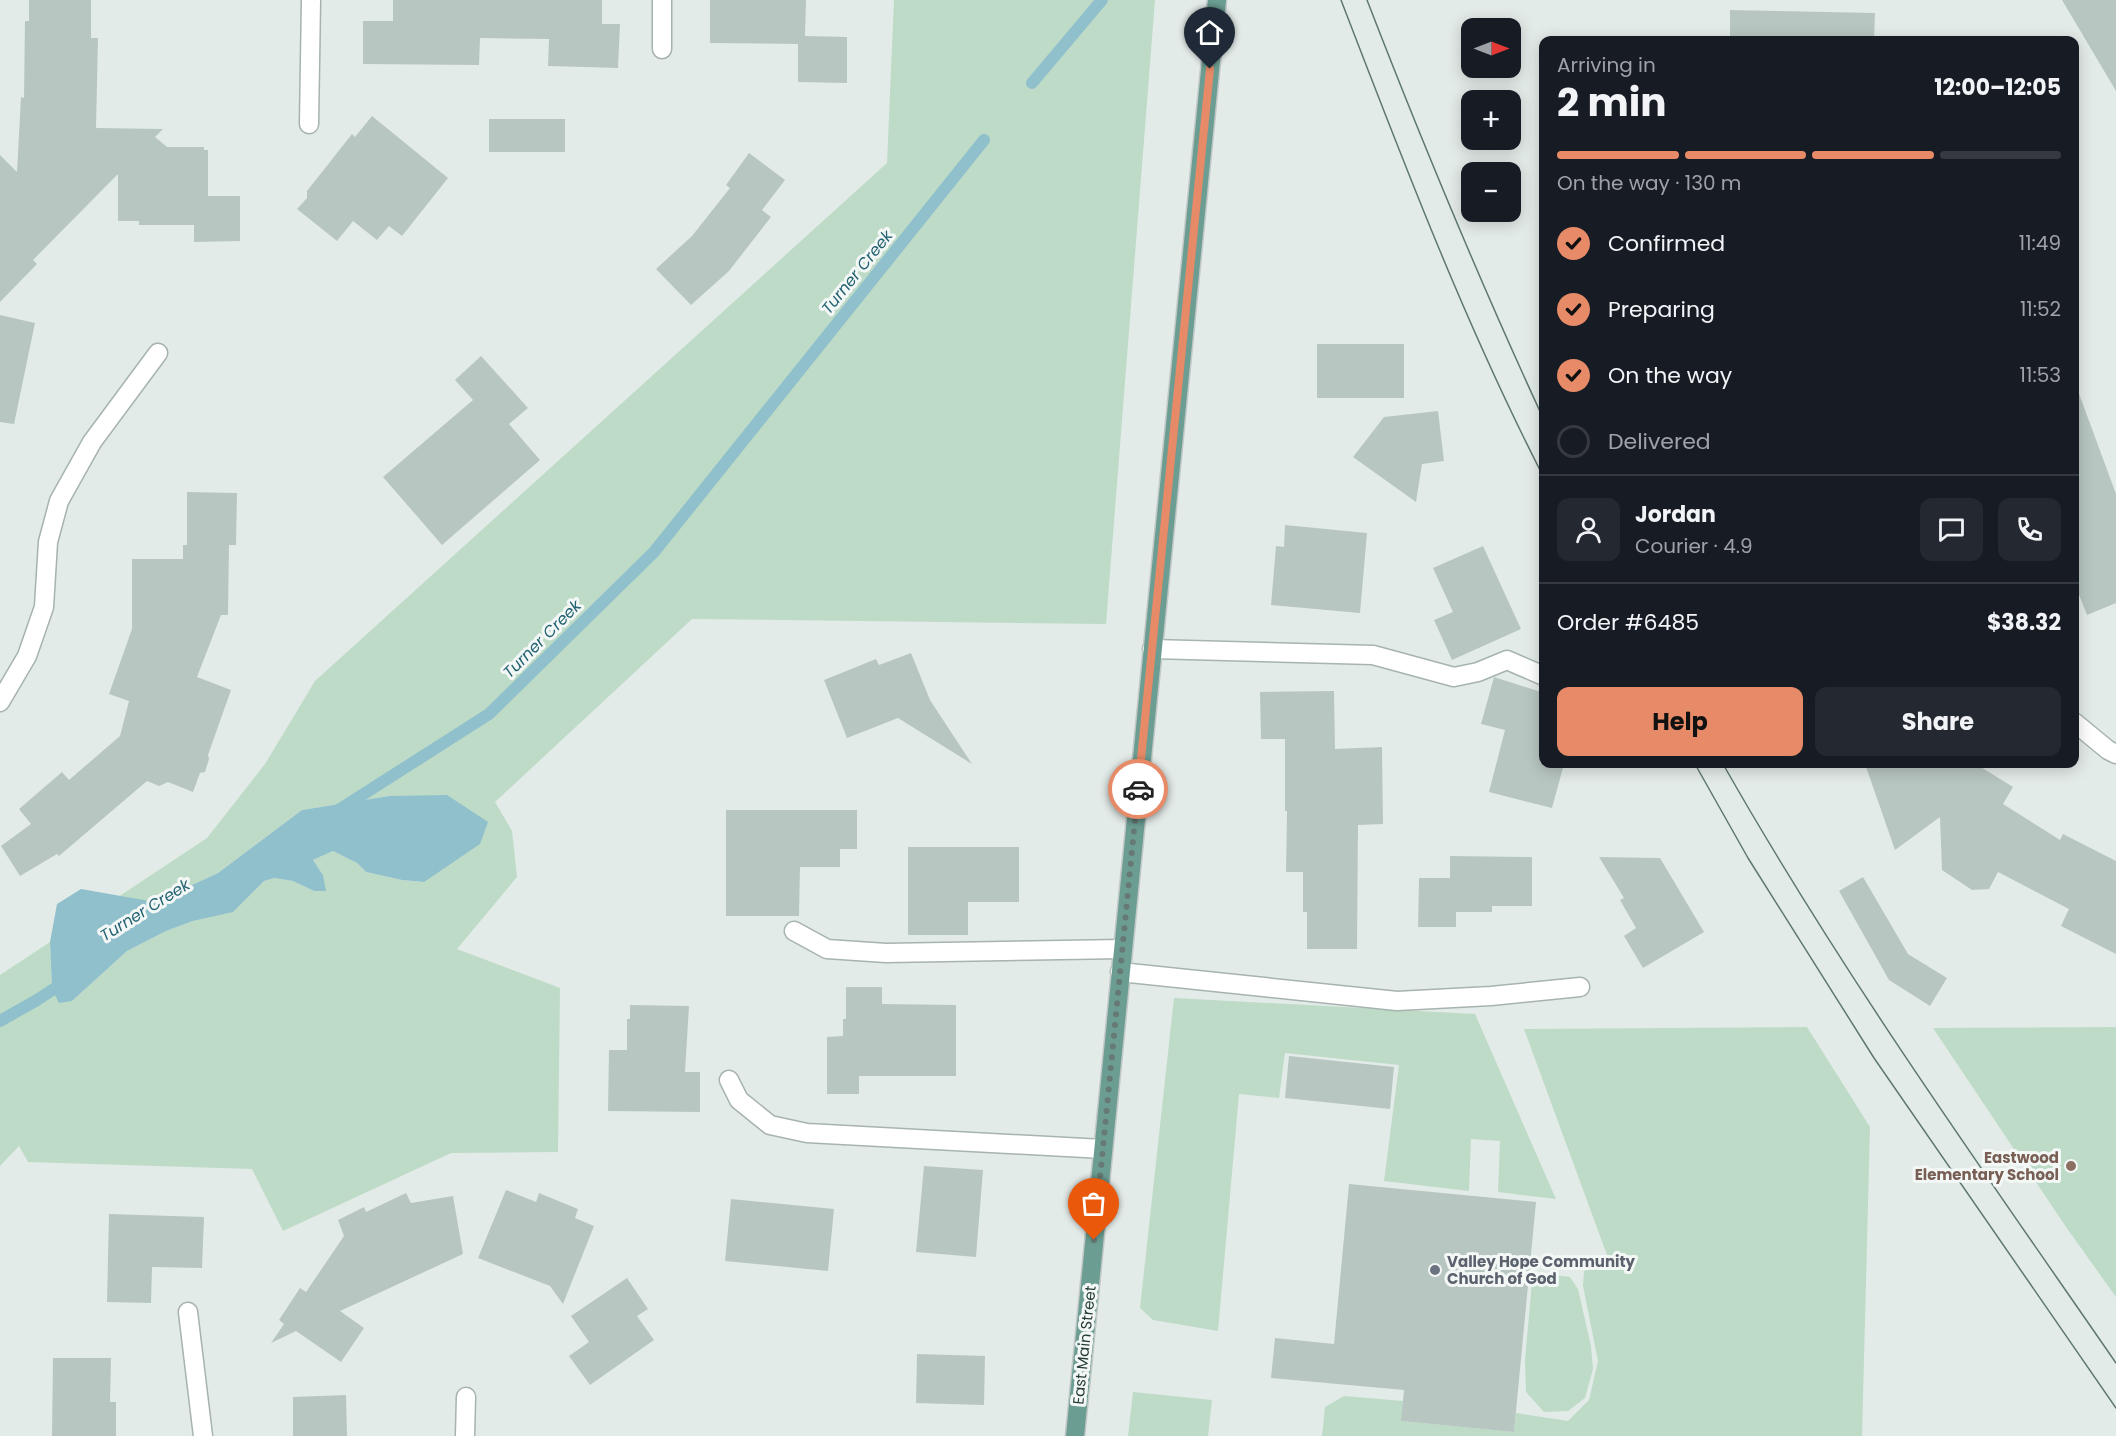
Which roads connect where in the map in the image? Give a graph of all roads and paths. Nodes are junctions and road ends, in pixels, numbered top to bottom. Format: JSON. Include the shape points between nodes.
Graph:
{"nodes":[{"id":1,"x":311,"y":0,"type":"edge"},
{"id":2,"x":662,"y":0,"type":"edge"},
{"id":3,"x":1217,"y":0,"type":"edge"},
{"id":4,"x":662,"y":49,"type":"dead end"},
{"id":5,"x":309,"y":124,"type":"dead end"},
{"id":6,"x":158,"y":353,"type":"dead end"},
{"id":7,"x":1152,"y":649,"type":"junction"},
{"id":8,"x":1539,"y":674,"type":"edge"},
{"id":9,"x":0,"y":702,"type":"edge"},
{"id":10,"x":2079,"y":726,"type":"edge"},
{"id":11,"x":2116,"y":754,"type":"edge"},
{"id":12,"x":794,"y":931,"type":"dead end"},
{"id":13,"x":1122,"y":949,"type":"junction"},
{"id":14,"x":1120,"y":972,"type":"junction"},
{"id":15,"x":1580,"y":987,"type":"dead end"},
{"id":16,"x":729,"y":1080,"type":"dead end"},
{"id":17,"x":1103,"y":1149,"type":"junction"},
{"id":18,"x":188,"y":1312,"type":"dead end"},
{"id":19,"x":466,"y":1397,"type":"dead end"},
{"id":20,"x":203,"y":1436,"type":"edge"},
{"id":21,"x":465,"y":1436,"type":"edge"},
{"id":22,"x":1075,"y":1436,"type":"edge"}],
"edges":[{"from":1,"to":5,"type":"street"},
{"from":2,"to":4,"type":"street"},
{"from":3,"to":7,"type":"main road","name":"East Main Street"},
{"from":6,"to":9,"type":"street","via":[[92,442],[58,501],[48,542],[44,607],[27,656]]},
{"from":7,"to":8,"type":"street","via":[[1373,655],[1454,677],[1507,660]]},
{"from":7,"to":13,"type":"main road","name":"East Main Street"},
{"from":10,"to":11,"type":"street"},
{"from":12,"to":13,"type":"street","via":[[827,949],[886,953]]},
{"from":13,"to":14,"type":"main road","name":"East Main Street"},
{"from":14,"to":15,"type":"street","via":[[1397,1000]]},
{"from":14,"to":17,"type":"main road","name":"East Main Street"},
{"from":16,"to":17,"type":"street","via":[[739,1100],[770,1125],[807,1133]]},
{"from":17,"to":22,"type":"main road","name":"East Main Street"},
{"from":18,"to":20,"type":"street"},
{"from":19,"to":21,"type":"street"}]}
